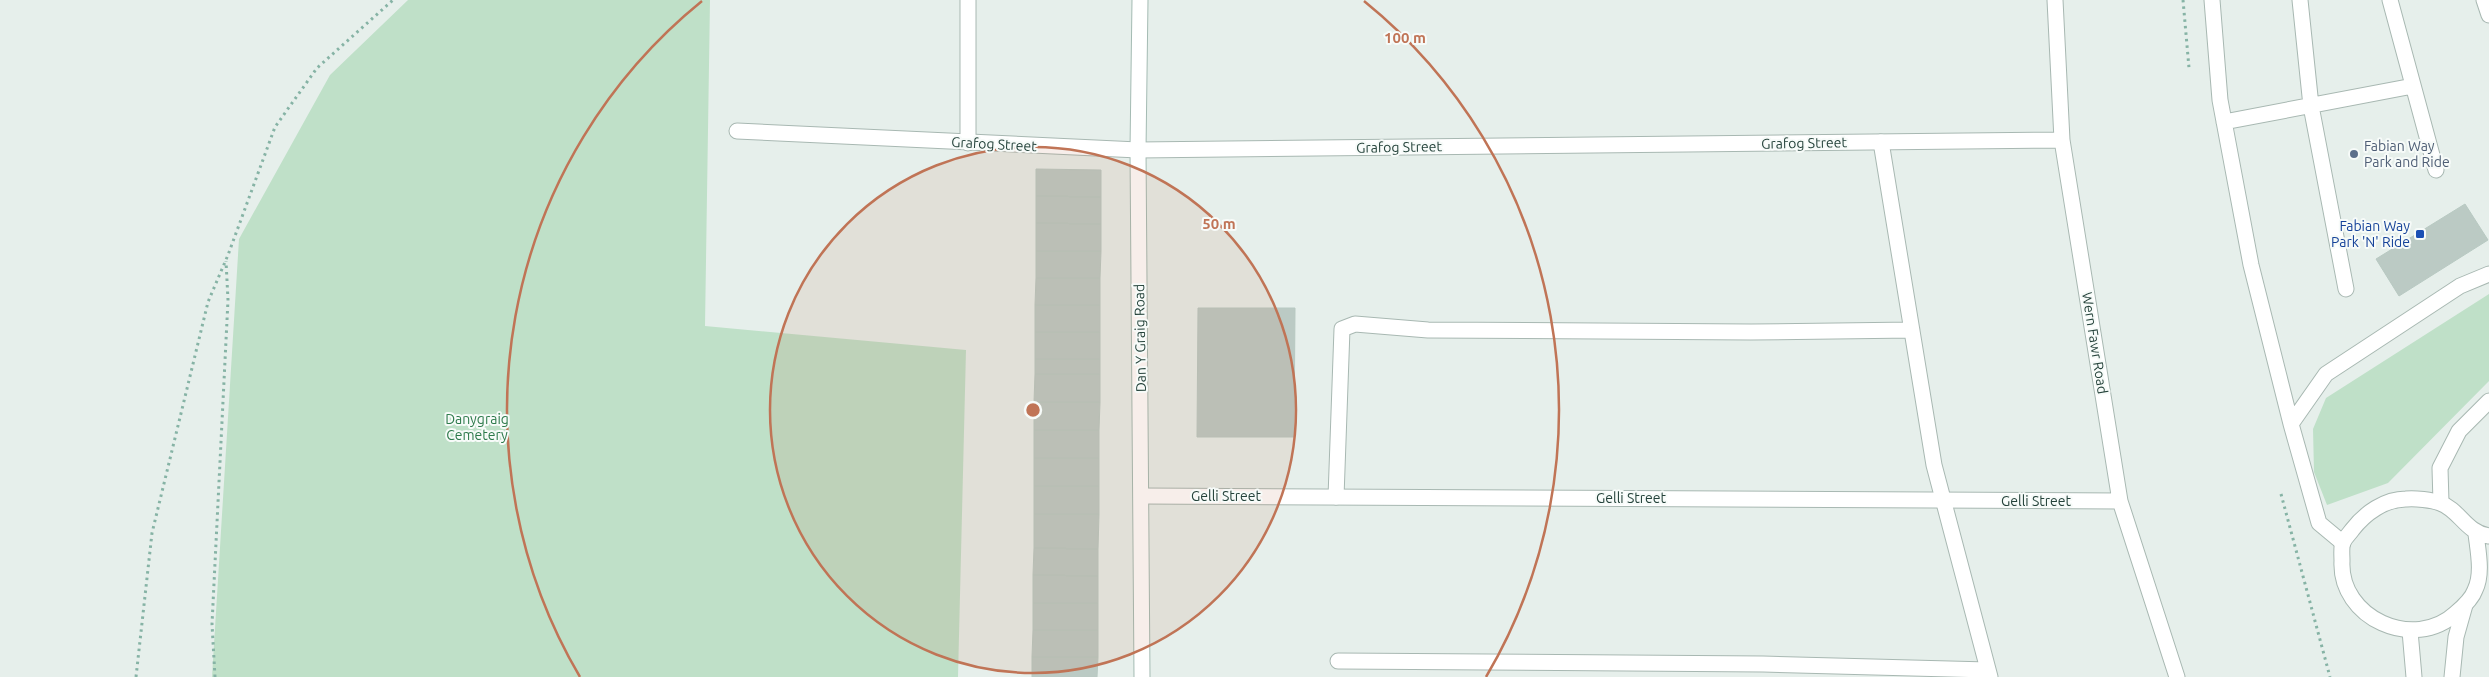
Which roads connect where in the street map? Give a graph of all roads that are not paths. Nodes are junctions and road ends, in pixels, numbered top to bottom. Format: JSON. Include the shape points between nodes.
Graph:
{"nodes":[{"id":1,"x":968,"y":0,"type":"edge"},
{"id":2,"x":1140,"y":0,"type":"edge"},
{"id":3,"x":2056,"y":0,"type":"edge"},
{"id":4,"x":2212,"y":0,"type":"edge"},
{"id":5,"x":2300,"y":0,"type":"edge"},
{"id":6,"x":2390,"y":0,"type":"edge"},
{"id":7,"x":2484,"y":0,"type":"edge"},
{"id":8,"x":2489,"y":15,"type":"edge"},
{"id":9,"x":2413,"y":86,"type":"junction"},
{"id":10,"x":2311,"y":106,"type":"junction"},
{"id":11,"x":2224,"y":122,"type":"junction"},
{"id":12,"x":737,"y":131,"type":"dead end"},
{"id":13,"x":2062,"y":140,"type":"junction"},
{"id":14,"x":1881,"y":142,"type":"junction"},
{"id":15,"x":968,"y":143,"type":"junction"},
{"id":16,"x":1138,"y":150,"type":"junction"},
{"id":17,"x":2436,"y":170,"type":"dead end"},
{"id":18,"x":2489,"y":274,"type":"edge"},
{"id":19,"x":2346,"y":289,"type":"dead end"},
{"id":20,"x":1912,"y":330,"type":"junction"},
{"id":21,"x":2489,"y":401,"type":"edge"},
{"id":22,"x":2291,"y":424,"type":"junction"},
{"id":23,"x":1142,"y":496,"type":"junction"},
{"id":24,"x":1336,"y":497,"type":"junction"},
{"id":25,"x":1944,"y":500,"type":"junction"},
{"id":26,"x":2120,"y":501,"type":"junction"},
{"id":27,"x":2441,"y":503,"type":"junction"},
{"id":28,"x":2483,"y":535,"type":"edge"},
{"id":29,"x":2343,"y":543,"type":"junction"},
{"id":30,"x":2482,"y":588,"type":"edge"},
{"id":31,"x":2465,"y":605,"type":"junction"},
{"id":32,"x":2410,"y":631,"type":"junction"},
{"id":33,"x":1338,"y":661,"type":"dead end"},
{"id":34,"x":1989,"y":673,"type":"edge"},
{"id":35,"x":1142,"y":677,"type":"edge"},
{"id":36,"x":2177,"y":677,"type":"edge"},
{"id":37,"x":2414,"y":677,"type":"edge"},
{"id":38,"x":2452,"y":677,"type":"edge"}],
"edges":[{"from":1,"to":15,"type":"street"},
{"from":2,"to":16,"type":"street","name":"Dan Y Graig Road"},
{"from":3,"to":13,"type":"street","name":"Wern Fawr Road"},
{"from":4,"to":11,"type":"street"},
{"from":5,"to":10,"type":"street"},
{"from":6,"to":9,"type":"street"},
{"from":7,"to":8,"type":"street"},
{"from":9,"to":10,"type":"street"},
{"from":9,"to":17,"type":"street"},
{"from":10,"to":11,"type":"street"},
{"from":10,"to":19,"type":"street"},
{"from":11,"to":22,"type":"street","via":[[2251,265]]},
{"from":12,"to":15,"type":"street","name":"Grafog Street"},
{"from":13,"to":14,"type":"street","name":"Grafog Street"},
{"from":13,"to":26,"type":"street","name":"Wern Fawr Road"},
{"from":14,"to":16,"type":"street","name":"Grafog Street"},
{"from":14,"to":20,"type":"street"},
{"from":15,"to":16,"type":"street","name":"Grafog Street"},
{"from":16,"to":23,"type":"street","name":"Dan Y Graig Road"},
{"from":18,"to":22,"type":"street","via":[[2460,286],[2326,374]]},
{"from":20,"to":24,"type":"street","via":[[1428,330],[1355,324],[1342,329]]},
{"from":20,"to":25,"type":"street","via":[[1934,465]]},
{"from":21,"to":27,"type":"street","via":[[2459,431],[2440,468]]},
{"from":22,"to":29,"type":"street","via":[[2319,523]]},
{"from":23,"to":24,"type":"street","name":"Gelli Street"},
{"from":23,"to":35,"type":"street","name":"Dan Y Graig Road"},
{"from":24,"to":25,"type":"street","name":"Gelli Street"},
{"from":25,"to":26,"type":"street","name":"Gelli Street"},
{"from":25,"to":34,"type":"street"},
{"from":26,"to":36,"type":"street","name":"Wern Fawr Road"},
{"from":27,"to":28,"type":"street"},
{"from":27,"to":29,"type":"street","via":[[2406,499],[2380,506],[2359,520]]},
{"from":28,"to":30,"type":"street","via":[[2479,567]]},
{"from":29,"to":32,"type":"street","via":[[2341,573],[2357,606],[2376,622]]},
{"from":30,"to":31,"type":"street"},
{"from":31,"to":32,"type":"street","via":[[2450,619],[2427,629]]},
{"from":31,"to":38,"type":"street","via":[[2456,637]]},
{"from":32,"to":37,"type":"street"},
{"from":33,"to":34,"type":"street","via":[[1763,664]]}]}
